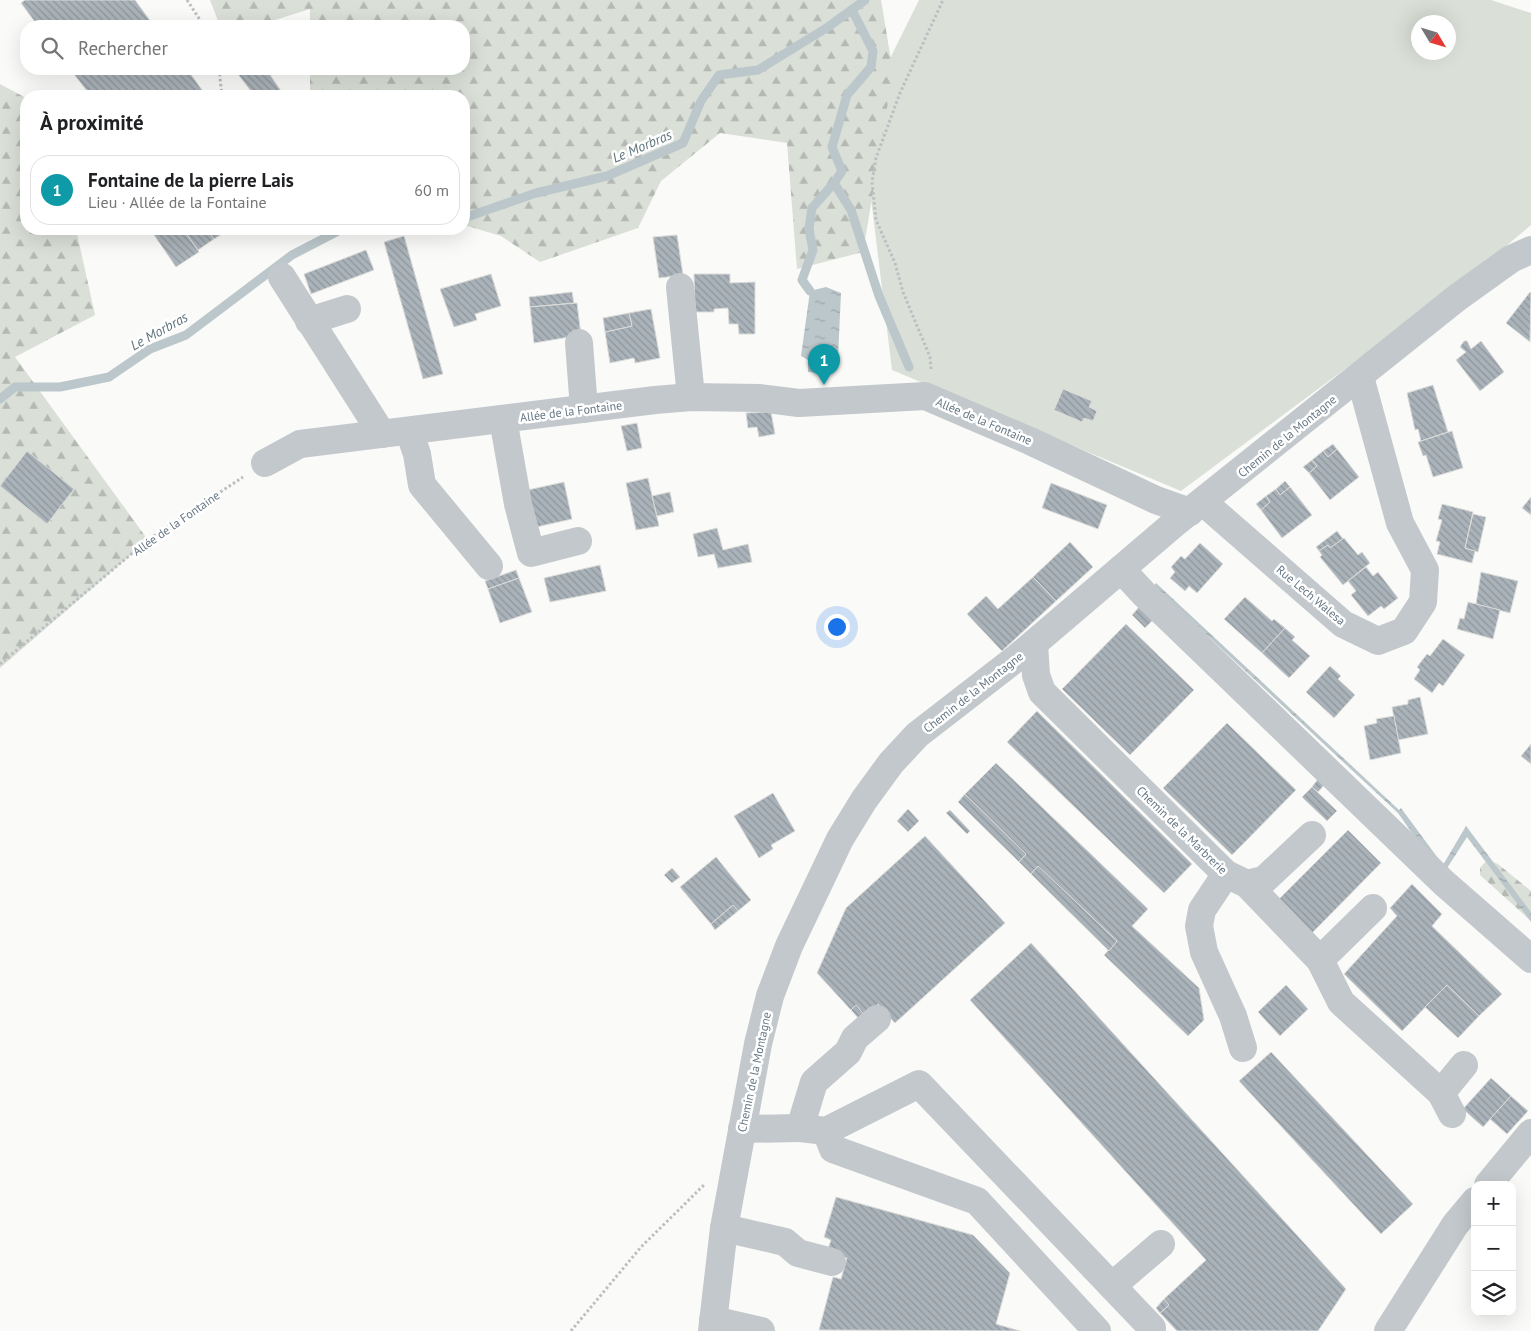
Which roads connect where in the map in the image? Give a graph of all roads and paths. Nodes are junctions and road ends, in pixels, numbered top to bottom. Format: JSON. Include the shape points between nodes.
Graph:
{"nodes":[{"id":1,"x":188,"y":0,"type":"edge"},
{"id":2,"x":943,"y":0,"type":"edge"},
{"id":3,"x":200,"y":20,"type":"edge"},
{"id":4,"x":220,"y":75,"type":"edge"},
{"id":5,"x":221,"y":90,"type":"edge"},
{"id":6,"x":1531,"y":250,"type":"edge"},
{"id":7,"x":282,"y":277,"type":"dead end"},
{"id":8,"x":680,"y":288,"type":"dead end"},
{"id":9,"x":347,"y":309,"type":"dead end"},
{"id":10,"x":309,"y":321,"type":"junction"},
{"id":11,"x":579,"y":343,"type":"dead end"},
{"id":12,"x":1360,"y":377,"type":"junction"},
{"id":13,"x":926,"y":396,"type":"junction"},
{"id":14,"x":691,"y":397,"type":"junction"},
{"id":15,"x":584,"y":409,"type":"junction"},
{"id":16,"x":503,"y":419,"type":"junction"},
{"id":17,"x":409,"y":431,"type":"junction"},
{"id":18,"x":382,"y":434,"type":"junction"},
{"id":19,"x":264,"y":463,"type":"joint"},
{"id":20,"x":1197,"y":507,"type":"junction"},
{"id":21,"x":578,"y":541,"type":"dead end"},
{"id":22,"x":489,"y":566,"type":"dead end"},
{"id":23,"x":1121,"y":569,"type":"junction"},
{"id":24,"x":1034,"y":644,"type":"junction"},
{"id":25,"x":0,"y":664,"type":"edge"},
{"id":26,"x":1312,"y":835,"type":"dead end"},
{"id":27,"x":1236,"y":879,"type":"junction"},
{"id":28,"x":1373,"y":908,"type":"dead end"},
{"id":29,"x":1531,"y":959,"type":"edge"},
{"id":30,"x":1320,"y":960,"type":"junction"},
{"id":31,"x":877,"y":1019,"type":"dead end"},
{"id":32,"x":1243,"y":1048,"type":"dead end"},
{"id":33,"x":1464,"y":1065,"type":"dead end"},
{"id":34,"x":742,"y":1129,"type":"junction"},
{"id":35,"x":813,"y":1129,"type":"junction"},
{"id":36,"x":1531,"y":1134,"type":"edge"},
{"id":37,"x":707,"y":1181,"type":"dead end"},
{"id":38,"x":1491,"y":1181,"type":"edge"},
{"id":39,"x":1471,"y":1206,"type":"edge"},
{"id":40,"x":724,"y":1228,"type":"junction"},
{"id":41,"x":1161,"y":1244,"type":"dead end"},
{"id":42,"x":832,"y":1262,"type":"dead end"},
{"id":43,"x":1112,"y":1286,"type":"junction"},
{"id":44,"x":713,"y":1326,"type":"edge"},
{"id":45,"x":1152,"y":1328,"type":"dead end"},
{"id":46,"x":571,"y":1331,"type":"edge"},
{"id":47,"x":761,"y":1331,"type":"edge"},
{"id":48,"x":1097,"y":1331,"type":"edge"},
{"id":49,"x":1388,"y":1331,"type":"edge"}],
"edges":[{"from":1,"to":3,"type":"path"},
{"from":2,"to":13,"type":"path","via":[[903,86],[876,158],[872,182],[876,220],[930,358],[932,378]]},
{"from":4,"to":5,"type":"path"},
{"from":6,"to":12,"type":"street","name":"Chemin de la Montagne","via":[[1511,259],[1458,297]]},
{"from":7,"to":10,"type":"street"},
{"from":8,"to":14,"type":"street"},
{"from":9,"to":10,"type":"street"},
{"from":10,"to":18,"type":"street"},
{"from":11,"to":15,"type":"street"},
{"from":12,"to":20,"type":"street","name":"Chemin de la Montagne"},
{"from":12,"to":20,"type":"street","name":"Rue Lech Walesa","via":[[1400,523],[1426,570],[1424,602],[1404,632],[1378,641],[1343,624]]},
{"from":13,"to":14,"type":"street","name":"Allée de la Fontaine","via":[[799,403],[759,398]]},
{"from":13,"to":20,"type":"street","name":"Allée de la Fontaine","via":[[1156,500]]},
{"from":14,"to":15,"type":"street","name":"Allée de la Fontaine"},
{"from":15,"to":16,"type":"street","name":"Allée de la Fontaine"},
{"from":16,"to":17,"type":"street","name":"Allée de la Fontaine"},
{"from":16,"to":21,"type":"street","via":[[518,504],[531,553]]},
{"from":17,"to":18,"type":"street","name":"Allée de la Fontaine"},
{"from":17,"to":22,"type":"street","via":[[418,454],[422,485]]},
{"from":18,"to":19,"type":"street","name":"Allée de la Fontaine","via":[[300,444]]},
{"from":19,"to":25,"type":"path","name":"Allée de la Fontaine","via":[[148,540]]},
{"from":20,"to":23,"type":"street","name":"Chemin de la Montagne"},
{"from":23,"to":24,"type":"street","name":"Chemin de la Montagne"},
{"from":23,"to":29,"type":"street","via":[[1444,883]]},
{"from":24,"to":27,"type":"street","name":"Chemin de la Marbrerie","via":[[1036,675],[1042,692]]},
{"from":24,"to":34,"type":"street","name":"Chemin de la Montagne","via":[[918,735],[891,763],[840,839],[789,946],[770,996]]},
{"from":26,"to":27,"type":"street","via":[[1264,880]]},
{"from":27,"to":30,"type":"street","name":"Chemin de la Marbrerie"},
{"from":27,"to":32,"type":"street","via":[[1202,910],[1199,926],[1204,952],[1234,1016]]},
{"from":28,"to":30,"type":"street"},
{"from":30,"to":33,"type":"street","name":"Chemin de la Marbrerie","via":[[1341,1002],[1447,1103]]},
{"from":31,"to":35,"type":"street","via":[[855,1038],[848,1052],[814,1082]]},
{"from":34,"to":35,"type":"street"},
{"from":34,"to":40,"type":"street","name":"Chemin de la Montagne"},
{"from":35,"to":43,"type":"street","via":[[919,1084]]},
{"from":35,"to":48,"type":"street","via":[[833,1149],[977,1200]]},
{"from":36,"to":38,"type":"street"},
{"from":37,"to":46,"type":"path","via":[[640,1247]]},
{"from":39,"to":49,"type":"street","via":[[1455,1225]]},
{"from":40,"to":42,"type":"street","via":[[785,1242],[798,1253]]},
{"from":40,"to":44,"type":"street","name":"Chemin de la Montagne"},
{"from":41,"to":43,"type":"street"},
{"from":43,"to":45,"type":"street"},
{"from":44,"to":47,"type":"street"}]}
